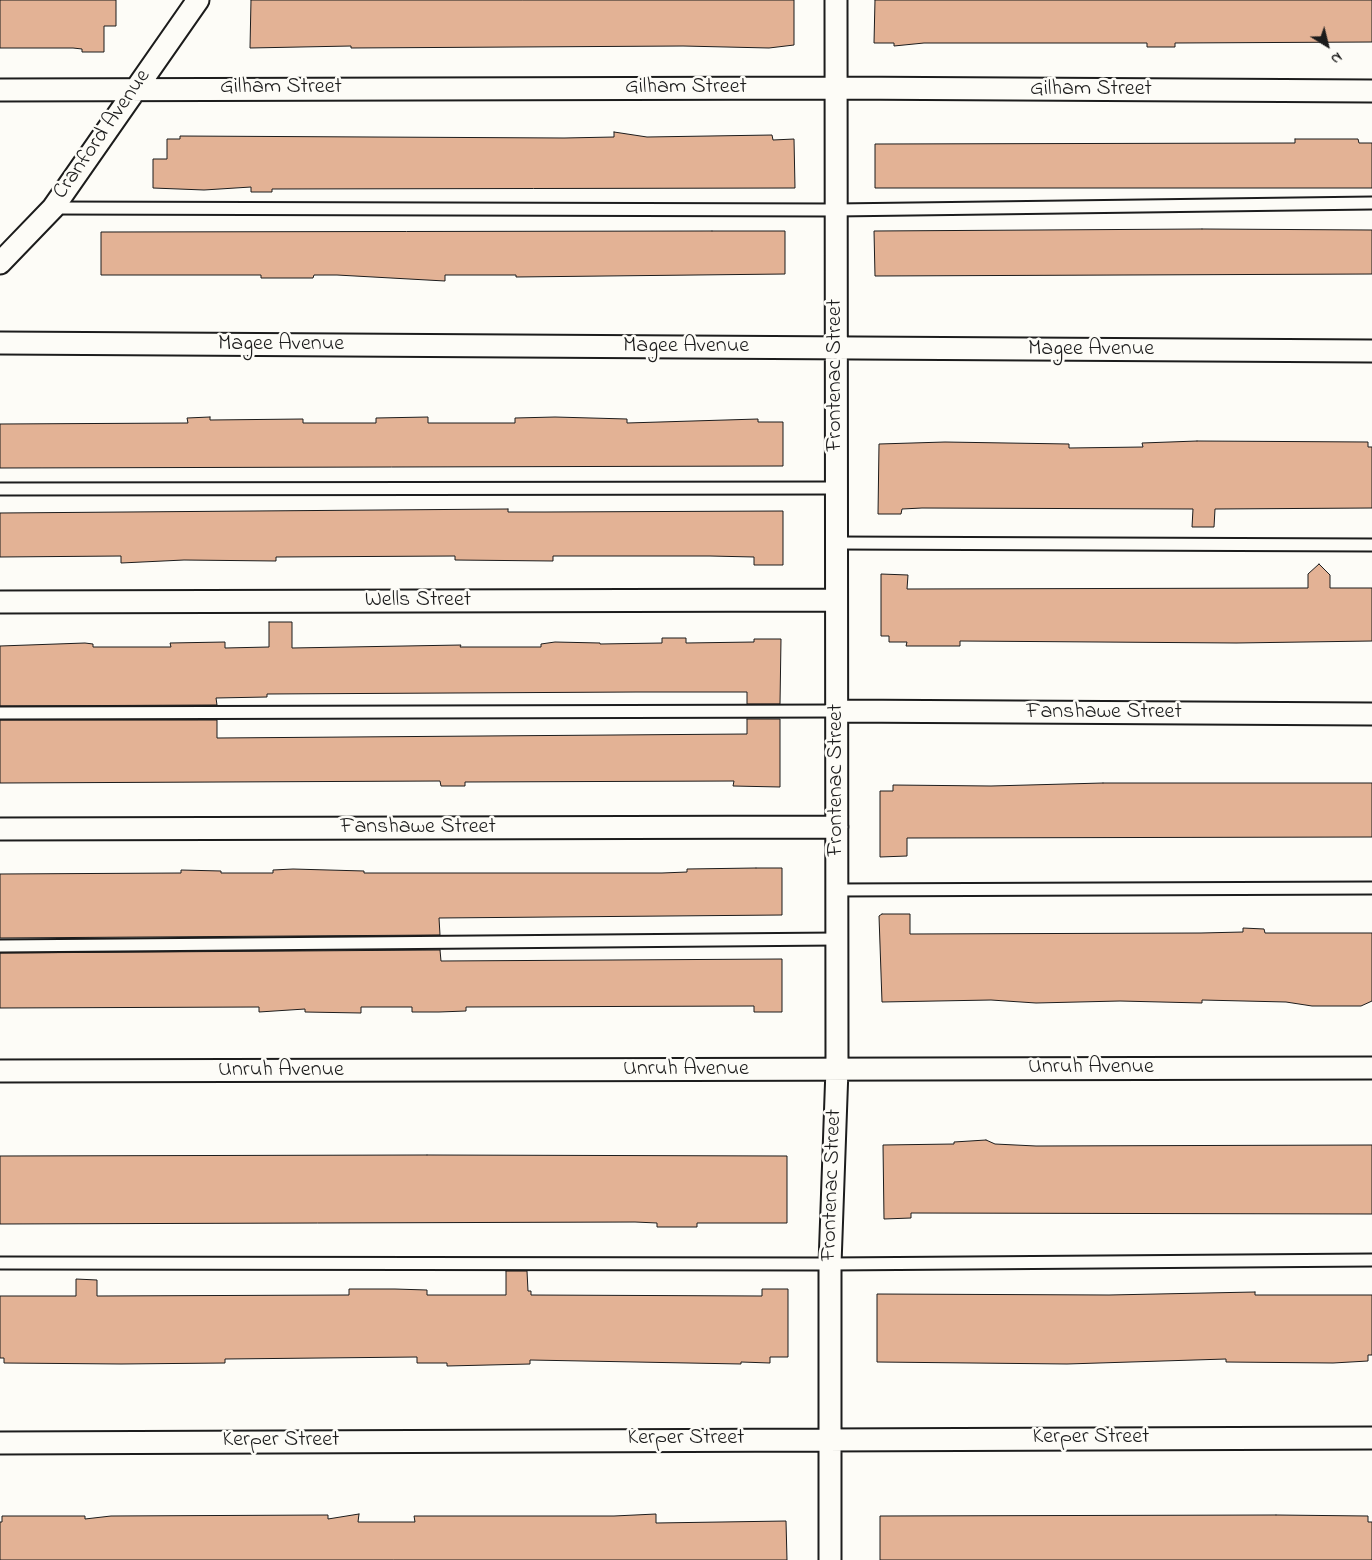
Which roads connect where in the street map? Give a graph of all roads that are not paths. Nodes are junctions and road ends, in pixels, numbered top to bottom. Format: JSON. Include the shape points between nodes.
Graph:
{"nodes":[{"id":1,"x":198,"y":0,"type":"edge"},
{"id":2,"x":836,"y":0,"type":"edge"},
{"id":3,"x":135,"y":88,"type":"junction"},
{"id":4,"x":836,"y":88,"type":"junction"},
{"id":5,"x":0,"y":90,"type":"edge"},
{"id":6,"x":1372,"y":91,"type":"edge"},
{"id":7,"x":1372,"y":203,"type":"edge"},
{"id":8,"x":53,"y":208,"type":"junction"},
{"id":9,"x":836,"y":210,"type":"junction"},
{"id":10,"x":0,"y":262,"type":"edge"},
{"id":11,"x":0,"y":343,"type":"edge"},
{"id":12,"x":836,"y":348,"type":"junction"},
{"id":13,"x":1372,"y":351,"type":"edge"},
{"id":14,"x":836,"y":488,"type":"junction"},
{"id":15,"x":0,"y":489,"type":"edge"},
{"id":16,"x":836,"y":543,"type":"junction"},
{"id":17,"x":1372,"y":544,"type":"edge"},
{"id":18,"x":836,"y":600,"type":"junction"},
{"id":19,"x":0,"y":602,"type":"edge"},
{"id":20,"x":837,"y":711,"type":"junction"},
{"id":21,"x":0,"y":713,"type":"edge"},
{"id":22,"x":1372,"y":714,"type":"edge"},
{"id":23,"x":837,"y":827,"type":"junction"},
{"id":24,"x":0,"y":829,"type":"edge"},
{"id":25,"x":1372,"y":888,"type":"edge"},
{"id":26,"x":837,"y":890,"type":"junction"},
{"id":27,"x":837,"y":939,"type":"junction"},
{"id":28,"x":0,"y":946,"type":"edge"},
{"id":29,"x":1372,"y":1068,"type":"edge"},
{"id":30,"x":837,"y":1069,"type":"junction"},
{"id":31,"x":0,"y":1071,"type":"edge"},
{"id":32,"x":1372,"y":1260,"type":"edge"},
{"id":33,"x":0,"y":1263,"type":"edge"},
{"id":34,"x":830,"y":1264,"type":"junction"},
{"id":35,"x":830,"y":1438,"type":"junction"},
{"id":36,"x":1372,"y":1438,"type":"edge"},
{"id":37,"x":0,"y":1443,"type":"edge"},
{"id":38,"x":830,"y":1560,"type":"edge"}],
"edges":[{"from":1,"to":3,"type":"street","name":"Cranford Avenue"},
{"from":2,"to":4,"type":"street","name":"Frontenac Street"},
{"from":3,"to":4,"type":"street","name":"Gilham Street"},
{"from":3,"to":5,"type":"street","name":"Gilham Street"},
{"from":3,"to":8,"type":"street","name":"Cranford Avenue"},
{"from":4,"to":6,"type":"street","name":"Gilham Street"},
{"from":4,"to":9,"type":"street","name":"Frontenac Street"},
{"from":7,"to":9,"type":"lane"},
{"from":8,"to":9,"type":"lane"},
{"from":8,"to":10,"type":"street","name":"Cranford Avenue"},
{"from":9,"to":12,"type":"street","name":"Frontenac Street"},
{"from":11,"to":12,"type":"street","name":"Magee Avenue"},
{"from":12,"to":13,"type":"street","name":"Magee Avenue"},
{"from":12,"to":14,"type":"street","name":"Frontenac Street"},
{"from":14,"to":15,"type":"lane"},
{"from":14,"to":16,"type":"street","name":"Frontenac Street"},
{"from":16,"to":17,"type":"lane"},
{"from":16,"to":18,"type":"street","name":"Frontenac Street"},
{"from":18,"to":19,"type":"street","name":"Wells Street"},
{"from":18,"to":20,"type":"street","name":"Frontenac Street"},
{"from":20,"to":21,"type":"lane"},
{"from":20,"to":22,"type":"street","name":"Fanshawe Street"},
{"from":20,"to":23,"type":"street","name":"Frontenac Street"},
{"from":23,"to":24,"type":"street","name":"Fanshawe Street"},
{"from":23,"to":26,"type":"street","name":"Frontenac Street"},
{"from":25,"to":26,"type":"lane"},
{"from":26,"to":27,"type":"street","name":"Frontenac Street"},
{"from":27,"to":28,"type":"lane"},
{"from":27,"to":30,"type":"street","name":"Frontenac Street"},
{"from":29,"to":30,"type":"street","name":"Unruh Avenue"},
{"from":30,"to":31,"type":"street","name":"Unruh Avenue"},
{"from":30,"to":34,"type":"street","name":"Frontenac Street"},
{"from":32,"to":34,"type":"lane"},
{"from":33,"to":34,"type":"lane"},
{"from":34,"to":35,"type":"street","name":"Frontenac Street"},
{"from":35,"to":36,"type":"street","name":"Kerper Street"},
{"from":35,"to":37,"type":"street","name":"Kerper Street"},
{"from":35,"to":38,"type":"street","name":"Frontenac Street"}]}
